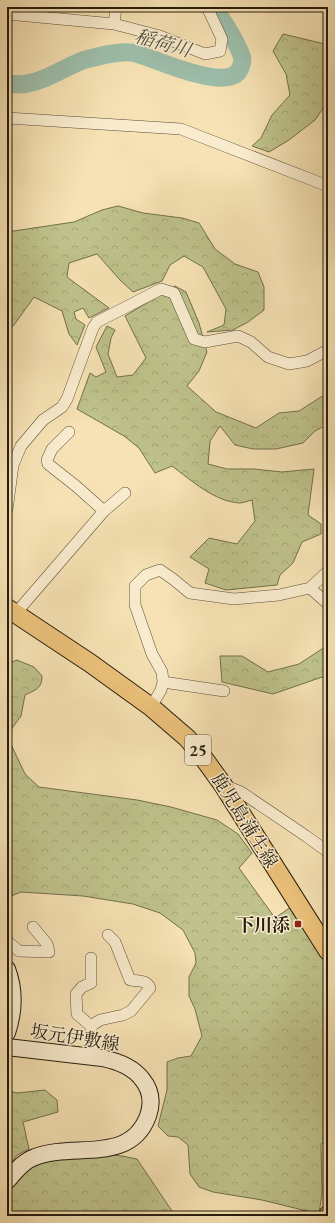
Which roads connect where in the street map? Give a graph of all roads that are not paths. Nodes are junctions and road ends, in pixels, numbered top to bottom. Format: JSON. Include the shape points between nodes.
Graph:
{"nodes":[{"id":1,"x":116,"y":7,"type":"edge"},
{"id":2,"x":207,"y":7,"type":"edge"},
{"id":3,"x":7,"y":14,"type":"edge"},
{"id":4,"x":114,"y":24,"type":"junction"},
{"id":5,"x":7,"y":118,"type":"edge"},
{"id":6,"x":328,"y":186,"type":"edge"},
{"id":7,"x":328,"y":351,"type":"edge"},
{"id":8,"x":69,"y":432,"type":"dead end"},
{"id":9,"x":125,"y":493,"type":"dead end"},
{"id":10,"x":7,"y":510,"type":"edge"},
{"id":11,"x":104,"y":511,"type":"junction"},
{"id":12,"x":328,"y":571,"type":"edge"},
{"id":13,"x":310,"y":588,"type":"junction"},
{"id":14,"x":328,"y":604,"type":"edge"},
{"id":15,"x":11,"y":611,"type":"edge"},
{"id":16,"x":163,"y":682,"type":"junction"},
{"id":17,"x":224,"y":691,"type":"dead end"},
{"id":18,"x":151,"y":707,"type":"junction"},
{"id":19,"x":223,"y":785,"type":"junction"},
{"id":20,"x":328,"y":852,"type":"edge"},
{"id":21,"x":33,"y":927,"type":"dead end"},
{"id":22,"x":108,"y":935,"type":"dead end"},
{"id":23,"x":7,"y":941,"type":"edge"},
{"id":24,"x":328,"y":951,"type":"edge"},
{"id":25,"x":91,"y":958,"type":"dead end"},
{"id":26,"x":7,"y":969,"type":"edge"},
{"id":27,"x":91,"y":1026,"type":"junction"},
{"id":28,"x":7,"y":1033,"type":"edge"},
{"id":29,"x":7,"y":1047,"type":"edge"},
{"id":30,"x":93,"y":1057,"type":"junction"},
{"id":31,"x":7,"y":1181,"type":"edge"}],
"edges":[{"from":1,"to":4,"type":"street"},
{"from":2,"to":4,"type":"street","via":[[222,39],[220,50],[205,54],[160,36]]},
{"from":3,"to":4,"type":"street"},
{"from":5,"to":6,"type":"street","via":[[180,129]]},
{"from":7,"to":10,"type":"street","via":[[307,361],[289,364],[268,357],[251,342],[238,336],[205,342],[194,339],[174,293],[161,289],[97,322],[68,399],[62,407],[43,420],[21,446],[13,466]]},
{"from":8,"to":11,"type":"street","via":[[52,449],[48,464]]},
{"from":9,"to":11,"type":"street"},
{"from":11,"to":15,"type":"street"},
{"from":12,"to":13,"type":"street"},
{"from":13,"to":14,"type":"street"},
{"from":13,"to":16,"type":"street","via":[[279,595],[234,599],[190,593],[160,570],[146,575],[135,586],[135,605],[152,654],[162,672]]},
{"from":15,"to":18,"type":"main road","name":"鹿児島蒲生線","number":"25"},
{"from":16,"to":17,"type":"street"},
{"from":16,"to":18,"type":"street","via":[[162,690]]},
{"from":18,"to":19,"type":"main road","name":"鹿児島蒲生線","number":"25","via":[[187,738]]},
{"from":19,"to":20,"type":"street","via":[[241,792]]},
{"from":19,"to":24,"type":"main road","name":"鹿児島蒲生線","number":"25"},
{"from":21,"to":23,"type":"street","via":[[47,944],[49,952],[19,951]]},
{"from":22,"to":27,"type":"street","via":[[115,942],[130,980],[146,982],[150,988],[131,1011],[100,1020]]},
{"from":25,"to":27,"type":"street","via":[[91,983],[82,987],[76,994],[77,1014]]},
{"from":26,"to":28,"type":"main road","via":[[13,992]]},
{"from":27,"to":30,"type":"street"},
{"from":29,"to":30,"type":"main road","name":"坂元伊敷線"},
{"from":30,"to":31,"type":"main road","name":"坂元伊敷線","via":[[122,1063],[139,1074],[147,1085],[151,1104],[141,1130],[120,1146],[34,1157],[19,1167]]}]}
